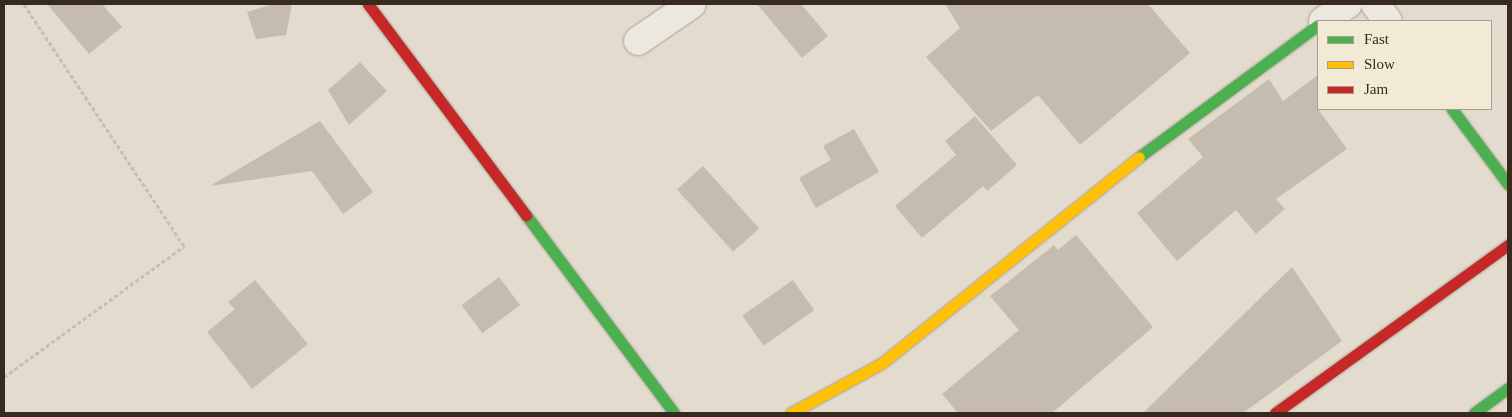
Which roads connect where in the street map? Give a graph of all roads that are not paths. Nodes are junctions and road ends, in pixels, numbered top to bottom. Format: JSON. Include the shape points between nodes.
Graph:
{"nodes":[{"id":1,"x":368,"y":4,"type":"edge"},
{"id":2,"x":692,"y":4,"type":"edge"},
{"id":3,"x":1348,"y":4,"type":"edge"},
{"id":4,"x":1375,"y":4,"type":"edge"},
{"id":5,"x":1324,"y":20,"type":"edge"},
{"id":6,"x":1387,"y":20,"type":"edge"},
{"id":7,"x":1317,"y":26,"type":"edge"},
{"id":8,"x":638,"y":41,"type":"dead end"},
{"id":9,"x":1453,"y":110,"type":"edge"},
{"id":10,"x":1508,"y":184,"type":"edge"},
{"id":11,"x":1508,"y":245,"type":"edge"},
{"id":12,"x":1508,"y":388,"type":"edge"},
{"id":13,"x":674,"y":413,"type":"edge"},
{"id":14,"x":791,"y":413,"type":"edge"},
{"id":15,"x":1275,"y":413,"type":"edge"},
{"id":16,"x":1474,"y":413,"type":"edge"}],
"edges":[{"from":1,"to":13,"type":"street"},
{"from":2,"to":8,"type":"street"},
{"from":3,"to":5,"type":"street"},
{"from":4,"to":6,"type":"street"},
{"from":7,"to":14,"type":"street","via":[[1188,118],[882,363]]},
{"from":9,"to":10,"type":"street"},
{"from":11,"to":15,"type":"street"},
{"from":12,"to":16,"type":"street"}]}
